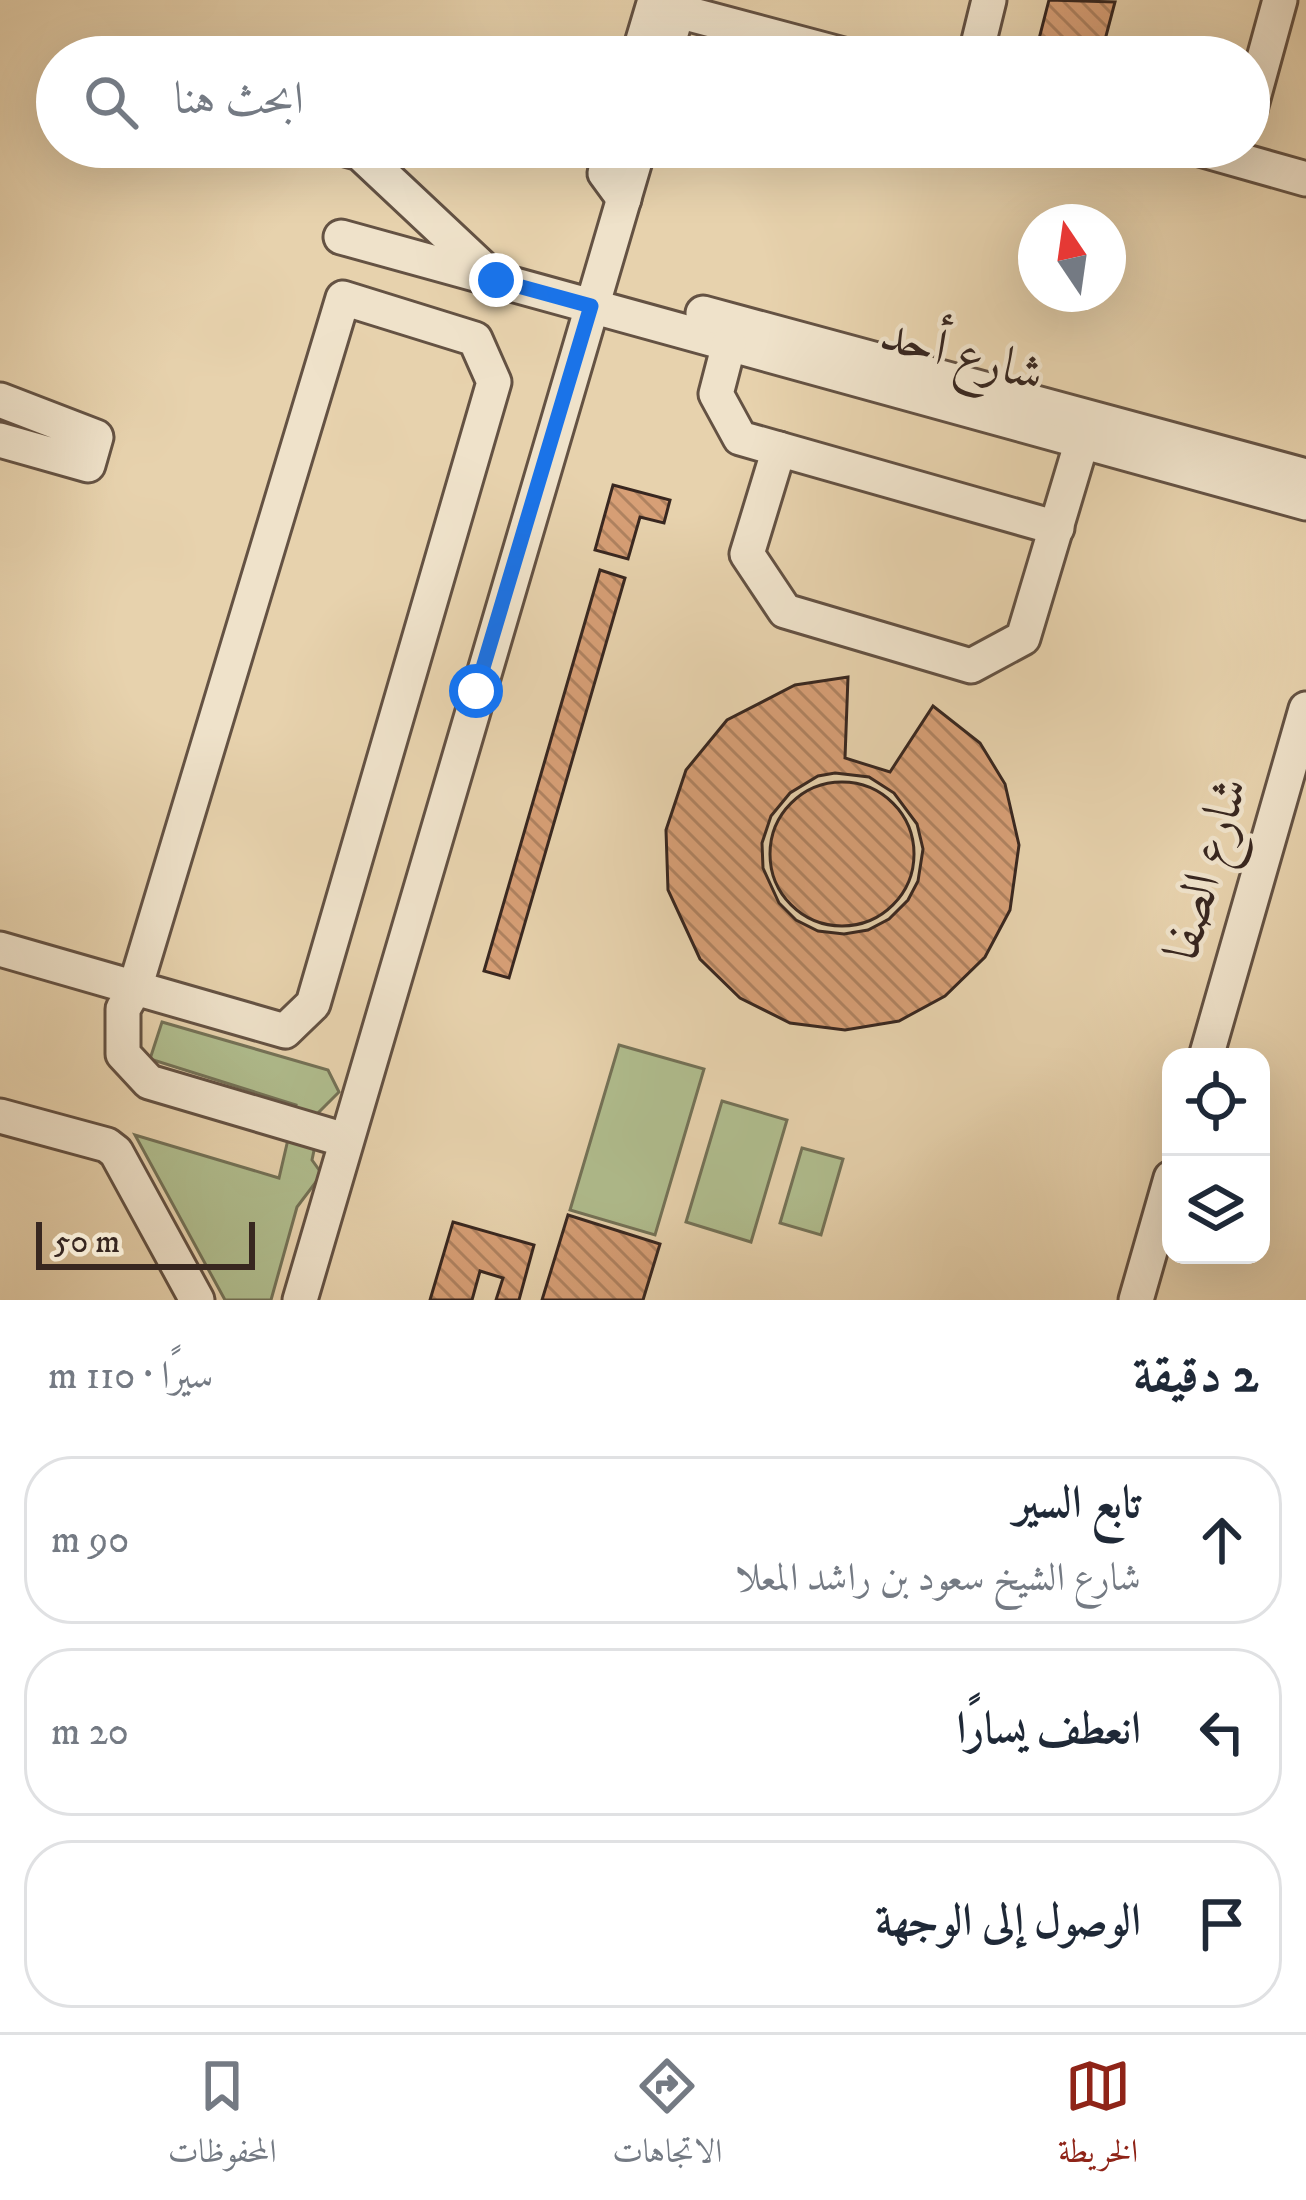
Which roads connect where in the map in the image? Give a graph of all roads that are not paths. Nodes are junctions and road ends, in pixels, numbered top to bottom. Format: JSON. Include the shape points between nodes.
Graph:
{"nodes":[{"id":1,"x":989,"y":0,"type":"edge"},
{"id":2,"x":1280,"y":0,"type":"edge"},
{"id":3,"x":671,"y":4,"type":"edge"},
{"id":4,"x":651,"y":36,"type":"edge"},
{"id":5,"x":667,"y":36,"type":"edge"},
{"id":6,"x":780,"y":36,"type":"edge"},
{"id":7,"x":980,"y":36,"type":"edge"},
{"id":8,"x":1270,"y":36,"type":"edge"},
{"id":9,"x":1270,"y":165,"type":"edge"},
{"id":10,"x":376,"y":168,"type":"edge"},
{"id":11,"x":606,"y":168,"type":"edge"},
{"id":12,"x":633,"y":168,"type":"edge"},
{"id":13,"x":1306,"y":178,"type":"edge"},
{"id":14,"x":624,"y":199,"type":"junction"},
{"id":15,"x":341,"y":237,"type":"dead end"},
{"id":16,"x":496,"y":280,"type":"junction"},
{"id":17,"x":591,"y":306,"type":"junction"},
{"id":18,"x":657,"y":325,"type":"junction"},
{"id":19,"x":729,"y":344,"type":"junction"},
{"id":20,"x":0,"y":400,"type":"edge"},
{"id":21,"x":0,"y":440,"type":"edge"},
{"id":22,"x":1082,"y":442,"type":"junction"},
{"id":23,"x":779,"y":449,"type":"junction"},
{"id":24,"x":1306,"y":476,"type":"edge"},
{"id":25,"x":1306,"y":503,"type":"edge"},
{"id":26,"x":1057,"y":528,"type":"junction"},
{"id":27,"x":1306,"y":709,"type":"edge"},
{"id":28,"x":0,"y":950,"type":"edge"},
{"id":29,"x":121,"y":984,"type":"junction"},
{"id":30,"x":1209,"y":1048,"type":"edge"},
{"id":31,"x":0,"y":1116,"type":"edge"},
{"id":32,"x":342,"y":1149,"type":"junction"},
{"id":33,"x":1162,"y":1209,"type":"edge"},
{"id":34,"x":197,"y":1300,"type":"edge"},
{"id":35,"x":300,"y":1300,"type":"edge"},
{"id":36,"x":1136,"y":1300,"type":"edge"}],
"edges":[{"from":1,"to":7,"type":"street"},
{"from":2,"to":8,"type":"street"},
{"from":3,"to":4,"type":"street"},
{"from":3,"to":5,"type":"street"},
{"from":3,"to":6,"type":"street"},
{"from":9,"to":13,"type":"street"},
{"from":10,"to":16,"type":"street"},
{"from":11,"to":14,"type":"street"},
{"from":12,"to":14,"type":"street"},
{"from":14,"to":17,"type":"street"},
{"from":15,"to":16,"type":"street","name":"شارع أحد"},
{"from":16,"to":17,"type":"street","name":"شارع أحد"},
{"from":17,"to":18,"type":"street","name":"شارع أحد"},
{"from":17,"to":32,"type":"street"},
{"from":18,"to":19,"type":"street","name":"شارع أحد"},
{"from":18,"to":24,"type":"street","via":[[689,309]]},
{"from":19,"to":22,"type":"street","name":"شارع أحد"},
{"from":19,"to":23,"type":"street","via":[[716,394],[740,438]]},
{"from":20,"to":21,"type":"street","via":[[96,436],[88,465]]},
{"from":22,"to":25,"type":"street","name":"شارع أحد"},
{"from":22,"to":26,"type":"street"},
{"from":23,"to":26,"type":"street"},
{"from":23,"to":26,"type":"street","via":[[747,554],[785,611],[971,666],[1023,638]]},
{"from":27,"to":30,"type":"street","name":"شارع الصفا"},
{"from":28,"to":29,"type":"street"},
{"from":29,"to":29,"type":"street","via":[[343,298],[475,339],[494,382],[313,1004],[285,1031]]},
{"from":29,"to":32,"type":"street","via":[[103,1010],[104,1062],[138,1099]]},
{"from":31,"to":34,"type":"street","via":[[116,1152]]},
{"from":32,"to":35,"type":"street"},
{"from":33,"to":36,"type":"street"}]}
